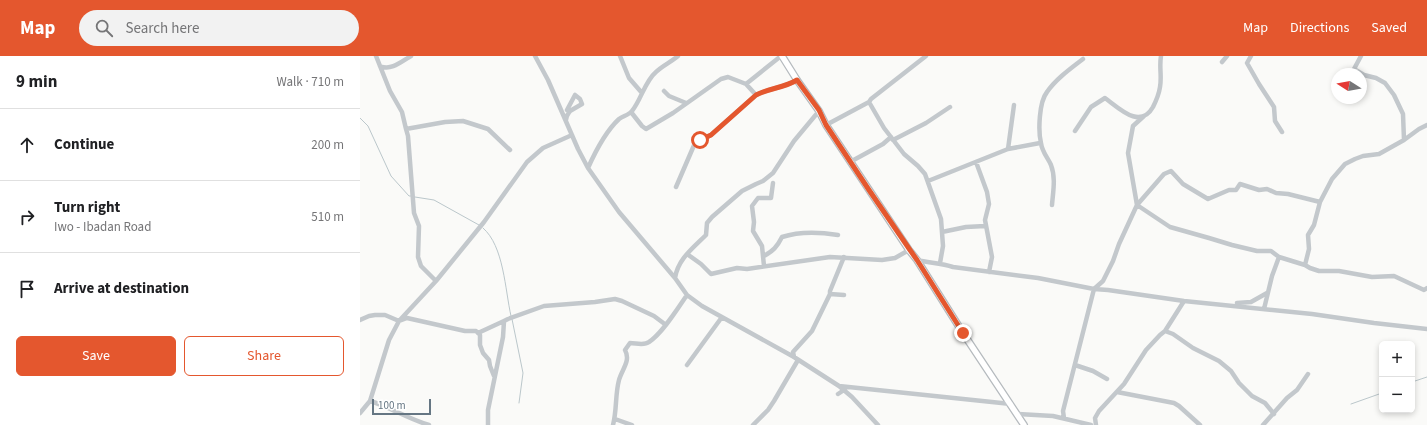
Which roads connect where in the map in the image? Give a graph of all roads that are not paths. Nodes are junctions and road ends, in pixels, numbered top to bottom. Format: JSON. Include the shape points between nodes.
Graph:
{"nodes":[{"id":1,"x":376,"y":56,"type":"edge"},
{"id":2,"x":411,"y":56,"type":"edge"},
{"id":3,"x":535,"y":56,"type":"edge"},
{"id":4,"x":620,"y":56,"type":"edge"},
{"id":5,"x":678,"y":56,"type":"edge"},
{"id":6,"x":782,"y":56,"type":"edge"},
{"id":7,"x":926,"y":56,"type":"edge"},
{"id":8,"x":1160,"y":56,"type":"edge"},
{"id":9,"x":1227,"y":56,"type":"edge"},
{"id":10,"x":1251,"y":56,"type":"edge"},
{"id":11,"x":1361,"y":56,"type":"edge"},
{"id":12,"x":1083,"y":59,"type":"dead end"},
{"id":13,"x":1222,"y":62,"type":"dead end"},
{"id":14,"x":380,"y":66,"type":"junction"},
{"id":15,"x":797,"y":80,"type":"junction"},
{"id":16,"x":746,"y":84,"type":"junction"},
{"id":17,"x":664,"y":91,"type":"dead end"},
{"id":18,"x":642,"y":93,"type":"junction"},
{"id":19,"x":756,"y":95,"type":"junction"},
{"id":20,"x":869,"y":102,"type":"junction"},
{"id":21,"x":686,"y":103,"type":"junction"},
{"id":22,"x":1014,"y":105,"type":"dead end"},
{"id":23,"x":950,"y":107,"type":"dead end"},
{"id":24,"x":819,"y":110,"type":"junction"},
{"id":25,"x":570,"y":111,"type":"dead end"},
{"id":26,"x":630,"y":112,"type":"junction"},
{"id":27,"x":1144,"y":116,"type":"junction"},
{"id":28,"x":566,"y":120,"type":"junction"},
{"id":29,"x":826,"y":125,"type":"junction"},
{"id":30,"x":1427,"y":125,"type":"edge"},
{"id":31,"x":406,"y":129,"type":"junction"},
{"id":32,"x":1075,"y":131,"type":"dead end"},
{"id":33,"x":1282,"y":132,"type":"dead end"},
{"id":34,"x":572,"y":134,"type":"junction"},
{"id":35,"x":892,"y":139,"type":"junction"},
{"id":36,"x":1404,"y":140,"type":"junction"},
{"id":37,"x":1040,"y":143,"type":"junction"},
{"id":38,"x":1008,"y":148,"type":"junction"},
{"id":39,"x":510,"y":150,"type":"dead end"},
{"id":40,"x":850,"y":162,"type":"junction"},
{"id":41,"x":976,"y":162,"type":"junction"},
{"id":42,"x":588,"y":168,"type":"junction"},
{"id":43,"x":928,"y":181,"type":"junction"},
{"id":44,"x":773,"y":183,"type":"dead end"},
{"id":45,"x":676,"y":187,"type":"dead end"},
{"id":46,"x":1320,"y":202,"type":"junction"},
{"id":47,"x":1052,"y":205,"type":"dead end"},
{"id":48,"x":1137,"y":205,"type":"junction"},
{"id":49,"x":985,"y":226,"type":"junction"},
{"id":50,"x":942,"y":232,"type":"junction"},
{"id":51,"x":838,"y":235,"type":"dead end"},
{"id":52,"x":910,"y":250,"type":"junction"},
{"id":53,"x":687,"y":254,"type":"junction"},
{"id":54,"x":764,"y":256,"type":"junction"},
{"id":55,"x":844,"y":257,"type":"junction"},
{"id":56,"x":1279,"y":257,"type":"junction"},
{"id":57,"x":917,"y":260,"type":"junction"},
{"id":58,"x":940,"y":263,"type":"junction"},
{"id":59,"x":1306,"y":265,"type":"junction"},
{"id":60,"x":764,"y":266,"type":"junction"},
{"id":61,"x":989,"y":272,"type":"junction"},
{"id":62,"x":675,"y":278,"type":"junction"},
{"id":63,"x":436,"y":281,"type":"junction"},
{"id":64,"x":1427,"y":288,"type":"edge"},
{"id":65,"x":1094,"y":289,"type":"junction"},
{"id":66,"x":1267,"y":293,"type":"junction"},
{"id":67,"x":830,"y":294,"type":"junction"},
{"id":68,"x":687,"y":295,"type":"junction"},
{"id":69,"x":844,"y":295,"type":"dead end"},
{"id":70,"x":1184,"y":301,"type":"junction"},
{"id":71,"x":1230,"y":305,"type":"junction"},
{"id":72,"x":1264,"y":309,"type":"junction"},
{"id":73,"x":722,"y":316,"type":"junction"},
{"id":74,"x":508,"y":319,"type":"junction"},
{"id":75,"x":360,"y":320,"type":"edge"},
{"id":76,"x":399,"y":321,"type":"junction"},
{"id":77,"x":666,"y":325,"type":"junction"},
{"id":78,"x":1427,"y":329,"type":"edge"},
{"id":79,"x":1166,"y":331,"type":"junction"},
{"id":80,"x":478,"y":333,"type":"junction"},
{"id":81,"x":796,"y":359,"type":"junction"},
{"id":82,"x":687,"y":365,"type":"dead end"},
{"id":83,"x":1075,"y":366,"type":"junction"},
{"id":84,"x":1308,"y":374,"type":"dead end"},
{"id":85,"x":494,"y":376,"type":"junction"},
{"id":86,"x":1107,"y":379,"type":"dead end"},
{"id":87,"x":839,"y":386,"type":"junction"},
{"id":88,"x":844,"y":390,"type":"junction"},
{"id":89,"x":1117,"y":392,"type":"junction"},
{"id":90,"x":838,"y":394,"type":"dead end"},
{"id":91,"x":370,"y":401,"type":"junction"},
{"id":92,"x":1011,"y":404,"type":"junction"},
{"id":93,"x":360,"y":413,"type":"edge"},
{"id":94,"x":1018,"y":414,"type":"junction"},
{"id":95,"x":1274,"y":414,"type":"junction"},
{"id":96,"x":1064,"y":418,"type":"junction"},
{"id":97,"x":615,"y":420,"type":"junction"},
{"id":98,"x":422,"y":424,"type":"edge"},
{"id":99,"x":429,"y":425,"type":"edge"},
{"id":100,"x":488,"y":425,"type":"edge"},
{"id":101,"x":613,"y":425,"type":"edge"},
{"id":102,"x":632,"y":425,"type":"edge"},
{"id":103,"x":753,"y":425,"type":"edge"},
{"id":104,"x":878,"y":425,"type":"edge"},
{"id":105,"x":1024,"y":425,"type":"edge"},
{"id":106,"x":1091,"y":425,"type":"edge"},
{"id":107,"x":1096,"y":425,"type":"edge"},
{"id":108,"x":1200,"y":425,"type":"edge"},
{"id":109,"x":1263,"y":425,"type":"edge"}],
"edges":[{"from":1,"to":14,"type":"street"},
{"from":2,"to":14,"type":"street","via":[[391,68]]},
{"from":3,"to":28,"type":"street"},
{"from":4,"to":18,"type":"street","via":[[629,78]]},
{"from":5,"to":18,"type":"street","via":[[655,72]]},
{"from":6,"to":15,"type":"main road"},
{"from":6,"to":16,"type":"street"},
{"from":7,"to":20,"type":"street"},
{"from":8,"to":27,"type":"street","via":[[1159,93],[1149,113]]},
{"from":9,"to":13,"type":"street"},
{"from":10,"to":33,"type":"street","via":[[1247,63],[1274,107],[1275,121]]},
{"from":11,"to":36,"type":"street","via":[[1354,69],[1385,83],[1394,95],[1403,114]]},
{"from":12,"to":37,"type":"street","via":[[1062,75],[1045,94],[1038,121]]},
{"from":14,"to":31,"type":"street","via":[[402,112]]},
{"from":15,"to":19,"type":"street"},
{"from":15,"to":24,"type":"main road"},
{"from":16,"to":19,"type":"street"},
{"from":16,"to":21,"type":"street","via":[[725,77]]},
{"from":17,"to":21,"type":"street"},
{"from":18,"to":26,"type":"street"},
{"from":19,"to":45,"type":"street","via":[[711,135],[695,143]]},
{"from":20,"to":29,"type":"street"},
{"from":20,"to":35,"type":"street"},
{"from":21,"to":26,"type":"street","via":[[646,128]]},
{"from":22,"to":38,"type":"street"},
{"from":23,"to":35,"type":"street","via":[[926,123]]},
{"from":24,"to":29,"type":"main road"},
{"from":24,"to":53,"type":"street","via":[[794,140],[773,173],[763,182],[742,192],[712,217],[706,223],[706,235]]},
{"from":25,"to":28,"type":"street"},
{"from":26,"to":42,"type":"street","via":[[606,134]]},
{"from":27,"to":32,"type":"street","via":[[1132,117],[1105,98],[1091,107]]},
{"from":27,"to":48,"type":"street","via":[[1133,126],[1128,153]]},
{"from":28,"to":34,"type":"street"},
{"from":29,"to":40,"type":"main road"},
{"from":30,"to":36,"type":"street"},
{"from":31,"to":39,"type":"street","via":[[464,121],[488,129]]},
{"from":31,"to":63,"type":"street","via":[[414,213],[419,226],[418,257],[421,266]]},
{"from":34,"to":42,"type":"street"},
{"from":34,"to":63,"type":"street","via":[[543,148],[527,162],[484,222]]},
{"from":35,"to":40,"type":"street"},
{"from":35,"to":43,"type":"street","via":[[925,174]]},
{"from":36,"to":46,"type":"street","via":[[1379,154],[1363,156],[1345,164],[1332,179]]},
{"from":37,"to":38,"type":"street"},
{"from":37,"to":47,"type":"street","via":[[1054,177]]},
{"from":38,"to":41,"type":"street"},
{"from":40,"to":52,"type":"main road"},
{"from":41,"to":43,"type":"street"},
{"from":41,"to":49,"type":"street","via":[[988,192],[989,204]]},
{"from":42,"to":62,"type":"street","via":[[619,212]]},
{"from":43,"to":50,"type":"street","via":[[941,219]]},
{"from":44,"to":54,"type":"street","via":[[771,198],[758,198],[752,206],[753,231],[762,246]]},
{"from":46,"to":48,"type":"street","via":[[1240,184],[1236,190],[1229,190],[1208,199],[1182,184],[1171,171],[1164,174]]},
{"from":46,"to":59,"type":"street","via":[[1314,225],[1308,235]]},
{"from":48,"to":56,"type":"street","via":[[1170,227],[1232,245],[1270,252]]},
{"from":48,"to":65,"type":"street","via":[[1103,281]]},
{"from":49,"to":50,"type":"street"},
{"from":49,"to":61,"type":"street","via":[[992,257]]},
{"from":50,"to":58,"type":"street"},
{"from":51,"to":54,"type":"street","via":[[818,232],[793,233],[782,237],[778,246]]},
{"from":52,"to":55,"type":"street","via":[[895,258],[882,260]]},
{"from":52,"to":57,"type":"main road"},
{"from":53,"to":60,"type":"street","via":[[710,274]]},
{"from":53,"to":62,"type":"street","via":[[676,271]]},
{"from":54,"to":60,"type":"street"},
{"from":55,"to":60,"type":"street"},
{"from":55,"to":67,"type":"street"},
{"from":56,"to":59,"type":"street"},
{"from":56,"to":66,"type":"street"},
{"from":57,"to":58,"type":"street"},
{"from":57,"to":92,"type":"main road"},
{"from":58,"to":61,"type":"street"},
{"from":59,"to":64,"type":"street","via":[[1319,271],[1339,271],[1372,277],[1394,276],[1424,290]]},
{"from":61,"to":65,"type":"street"},
{"from":62,"to":68,"type":"street"},
{"from":63,"to":76,"type":"street"},
{"from":65,"to":70,"type":"street"},
{"from":65,"to":83,"type":"street"},
{"from":66,"to":71,"type":"street","via":[[1251,302]]},
{"from":66,"to":72,"type":"street"},
{"from":67,"to":69,"type":"street"},
{"from":67,"to":81,"type":"street","via":[[812,331],[793,352]]},
{"from":68,"to":73,"type":"street"},
{"from":68,"to":77,"type":"street"},
{"from":70,"to":71,"type":"street"},
{"from":70,"to":79,"type":"street"},
{"from":71,"to":72,"type":"street"},
{"from":72,"to":78,"type":"street"},
{"from":73,"to":81,"type":"street"},
{"from":73,"to":82,"type":"street"},
{"from":74,"to":77,"type":"street","via":[[544,306],[615,299],[654,316]]},
{"from":74,"to":80,"type":"street"},
{"from":74,"to":85,"type":"street"},
{"from":75,"to":76,"type":"street","via":[[369,316],[385,315]]},
{"from":76,"to":80,"type":"street","via":[[407,318]]},
{"from":76,"to":91,"type":"street"},
{"from":77,"to":97,"type":"street","via":[[648,343],[630,343],[627,346],[627,363],[619,380]]},
{"from":79,"to":89,"type":"street","via":[[1146,350]]},
{"from":79,"to":95,"type":"street","via":[[1219,361],[1252,396],[1265,403]]},
{"from":80,"to":85,"type":"street","via":[[483,353],[489,360]]},
{"from":81,"to":87,"type":"street"},
{"from":81,"to":103,"type":"street","via":[[774,401]]},
{"from":83,"to":86,"type":"street","via":[[1094,371]]},
{"from":83,"to":96,"type":"street","via":[[1063,410]]},
{"from":84,"to":95,"type":"street"},
{"from":85,"to":100,"type":"street"},
{"from":87,"to":88,"type":"street"},
{"from":87,"to":92,"type":"street"},
{"from":88,"to":90,"type":"street"},
{"from":88,"to":104,"type":"street"},
{"from":89,"to":107,"type":"street","via":[[1099,411],[1095,418]]},
{"from":89,"to":108,"type":"street","via":[[1174,403]]},
{"from":91,"to":93,"type":"street"},
{"from":91,"to":98,"type":"street"},
{"from":92,"to":94,"type":"main road"},
{"from":94,"to":96,"type":"street"},
{"from":94,"to":105,"type":"main road"},
{"from":95,"to":109,"type":"street"},
{"from":96,"to":106,"type":"street"},
{"from":97,"to":101,"type":"street"},
{"from":97,"to":102,"type":"street"},
{"from":98,"to":99,"type":"street"}]}
